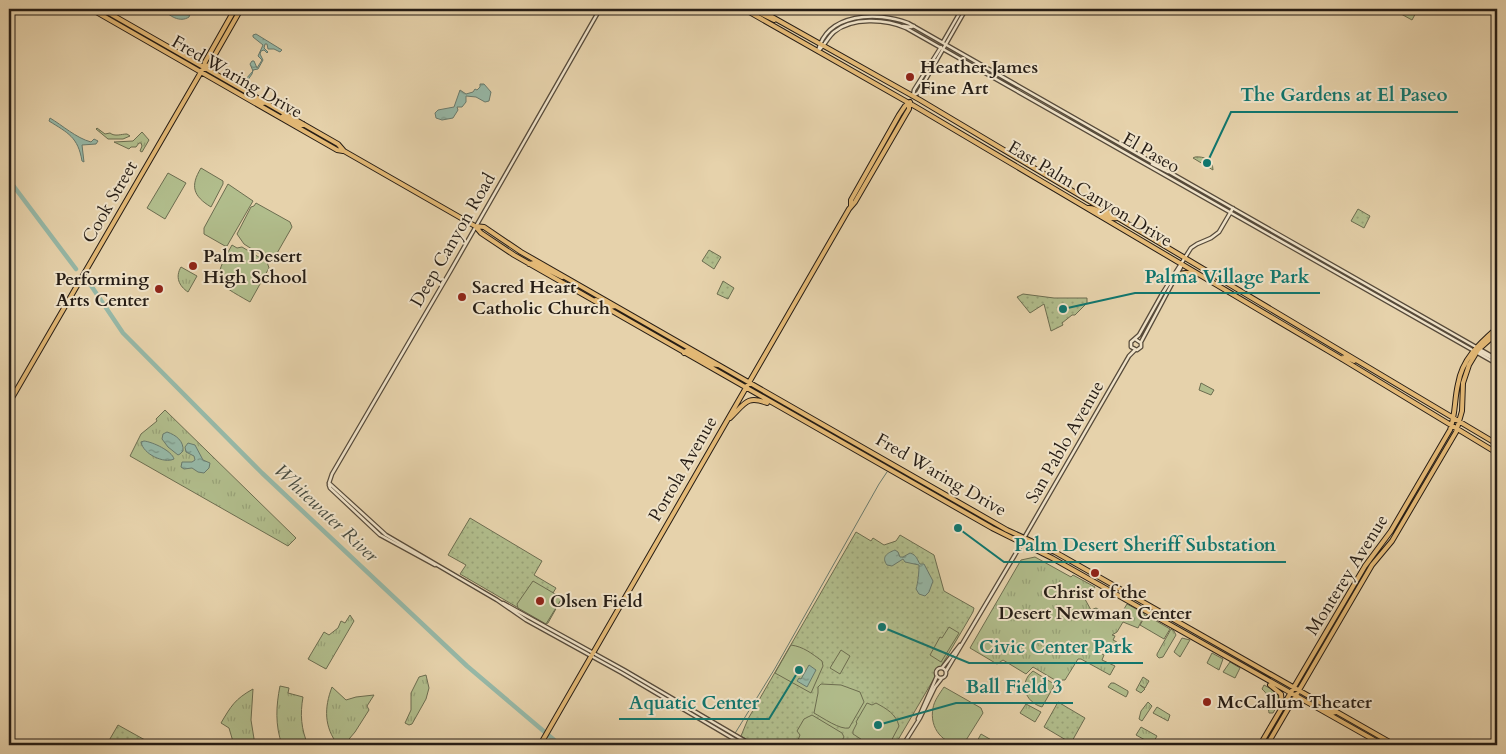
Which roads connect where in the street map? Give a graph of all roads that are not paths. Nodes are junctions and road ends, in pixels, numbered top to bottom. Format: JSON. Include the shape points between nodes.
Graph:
{"nodes":[{"id":1,"x":90,"y":9,"type":"edge"},
{"id":2,"x":102,"y":9,"type":"edge"},
{"id":3,"x":235,"y":9,"type":"edge"},
{"id":4,"x":241,"y":9,"type":"edge"},
{"id":5,"x":600,"y":9,"type":"edge"},
{"id":6,"x":744,"y":9,"type":"edge"},
{"id":7,"x":758,"y":9,"type":"edge"},
{"id":8,"x":962,"y":9,"type":"edge"},
{"id":9,"x":966,"y":9,"type":"edge"},
{"id":10,"x":751,"y":12,"type":"junction"},
{"id":11,"x":785,"y":24,"type":"junction"},
{"id":12,"x":901,"y":26,"type":"junction"},
{"id":13,"x":914,"y":26,"type":"junction"},
{"id":14,"x":133,"y":33,"type":"junction"},
{"id":15,"x":822,"y":45,"type":"junction"},
{"id":16,"x":943,"y":46,"type":"junction"},
{"id":17,"x":172,"y":48,"type":"junction"},
{"id":18,"x":818,"y":51,"type":"junction"},
{"id":19,"x":204,"y":67,"type":"junction"},
{"id":20,"x":201,"y":72,"type":"junction"},
{"id":21,"x":243,"y":96,"type":"junction"},
{"id":22,"x":913,"y":96,"type":"junction"},
{"id":23,"x":910,"y":103,"type":"junction"},
{"id":24,"x":268,"y":104,"type":"junction"},
{"id":25,"x":271,"y":112,"type":"junction"},
{"id":26,"x":303,"y":124,"type":"junction"},
{"id":27,"x":895,"y":129,"type":"junction"},
{"id":28,"x":344,"y":151,"type":"junction"},
{"id":29,"x":1152,"y":164,"type":"dead end"},
{"id":30,"x":1172,"y":173,"type":"junction"},
{"id":31,"x":1191,"y":184,"type":"junction"},
{"id":32,"x":1189,"y":188,"type":"junction"},
{"id":33,"x":1197,"y":188,"type":"junction"},
{"id":34,"x":1195,"y":192,"type":"junction"},
{"id":35,"x":851,"y":206,"type":"junction"},
{"id":36,"x":1088,"y":208,"type":"junction"},
{"id":37,"x":1233,"y":208,"type":"junction"},
{"id":38,"x":1231,"y":212,"type":"junction"},
{"id":39,"x":1117,"y":218,"type":"junction"},
{"id":40,"x":475,"y":226,"type":"junction"},
{"id":41,"x":1185,"y":258,"type":"junction"},
{"id":42,"x":530,"y":264,"type":"junction"},
{"id":43,"x":1181,"y":264,"type":"junction"},
{"id":44,"x":1195,"y":272,"type":"junction"},
{"id":45,"x":1178,"y":274,"type":"junction"},
{"id":46,"x":567,"y":278,"type":"junction"},
{"id":47,"x":591,"y":299,"type":"junction"},
{"id":48,"x":616,"y":306,"type":"junction"},
{"id":49,"x":1288,"y":326,"type":"junction"},
{"id":50,"x":1497,"y":328,"type":"edge"},
{"id":51,"x":1497,"y":333,"type":"edge"},
{"id":52,"x":1319,"y":337,"type":"junction"},
{"id":53,"x":1135,"y":339,"type":"junction"},
{"id":54,"x":1141,"y":342,"type":"junction"},
{"id":55,"x":1131,"y":347,"type":"junction"},
{"id":56,"x":1135,"y":350,"type":"junction"},
{"id":57,"x":1476,"y":350,"type":"junction"},
{"id":58,"x":684,"y":353,"type":"junction"},
{"id":59,"x":1129,"y":356,"type":"junction"},
{"id":60,"x":1342,"y":358,"type":"junction"},
{"id":61,"x":1497,"y":361,"type":"edge"},
{"id":62,"x":718,"y":365,"type":"junction"},
{"id":63,"x":1366,"y":365,"type":"junction"},
{"id":64,"x":749,"y":382,"type":"junction"},
{"id":65,"x":745,"y":388,"type":"junction"},
{"id":66,"x":9,"y":403,"type":"edge"},
{"id":67,"x":781,"y":408,"type":"junction"},
{"id":68,"x":1455,"y":417,"type":"junction"},
{"id":69,"x":1460,"y":420,"type":"junction"},
{"id":70,"x":725,"y":423,"type":"junction"},
{"id":71,"x":1452,"y":424,"type":"junction"},
{"id":72,"x":1458,"y":428,"type":"junction"},
{"id":73,"x":1497,"y":444,"type":"edge"},
{"id":74,"x":1497,"y":453,"type":"edge"},
{"id":75,"x":1398,"y":522,"type":"junction"},
{"id":76,"x":1024,"y":538,"type":"junction"},
{"id":77,"x":1022,"y":543,"type":"junction"},
{"id":78,"x":1379,"y":556,"type":"junction"},
{"id":79,"x":1360,"y":574,"type":"junction"},
{"id":80,"x":1358,"y":589,"type":"junction"},
{"id":81,"x":961,"y":644,"type":"junction"},
{"id":82,"x":592,"y":654,"type":"junction"},
{"id":83,"x":942,"y":668,"type":"junction"},
{"id":84,"x":946,"y":671,"type":"junction"},
{"id":85,"x":937,"y":676,"type":"junction"},
{"id":86,"x":1261,"y":677,"type":"junction"},
{"id":87,"x":942,"y":678,"type":"junction"},
{"id":88,"x":1294,"y":688,"type":"junction"},
{"id":89,"x":1299,"y":691,"type":"junction"},
{"id":90,"x":1290,"y":694,"type":"junction"},
{"id":91,"x":1295,"y":696,"type":"junction"},
{"id":92,"x":1282,"y":708,"type":"junction"},
{"id":93,"x":1316,"y":708,"type":"junction"},
{"id":94,"x":1336,"y":712,"type":"junction"},
{"id":95,"x":1333,"y":717,"type":"junction"},
{"id":96,"x":918,"y":721,"type":"junction"},
{"id":97,"x":1355,"y":723,"type":"junction"},
{"id":98,"x":738,"y":740,"type":"junction"},
{"id":99,"x":540,"y":745,"type":"edge"},
{"id":100,"x":746,"y":745,"type":"edge"},
{"id":101,"x":752,"y":745,"type":"edge"},
{"id":102,"x":903,"y":745,"type":"edge"},
{"id":103,"x":1260,"y":745,"type":"edge"},
{"id":104,"x":1267,"y":745,"type":"edge"},
{"id":105,"x":1383,"y":745,"type":"edge"},
{"id":106,"x":1396,"y":745,"type":"edge"}],
"edges":[{"from":1,"to":14,"type":"main road","name":"Fred Waring Drive"},
{"from":2,"to":17,"type":"main road","name":"Fred Waring Drive"},
{"from":3,"to":19,"type":"main road","name":"Cook Street"},
{"from":4,"to":19,"type":"main road","name":"Cook Street","via":[[209,65]]},
{"from":5,"to":40,"type":"street","name":"Deep Canyon Road"},
{"from":6,"to":10,"type":"main road","name":"East Palm Canyon Drive"},
{"from":7,"to":11,"type":"main road","name":"East Palm Canyon Drive"},
{"from":8,"to":16,"type":"street","name":"Portola Avenue"},
{"from":9,"to":16,"type":"street","name":"Portola Avenue"},
{"from":10,"to":11,"type":"main road"},
{"from":10,"to":18,"type":"main road","name":"East Palm Canyon Drive"},
{"from":11,"to":15,"type":"main road","name":"East Palm Canyon Drive"},
{"from":12,"to":13,"type":"street"},
{"from":12,"to":15,"type":"street","name":"El Paseo","via":[[876,21],[854,24],[836,31]]},
{"from":12,"to":16,"type":"street","name":"El Paseo"},
{"from":13,"to":15,"type":"street","name":"El Paseo","via":[[876,16],[860,18],[833,27]]},
{"from":13,"to":16,"type":"street","name":"El Paseo"},
{"from":14,"to":17,"type":"main road"},
{"from":14,"to":20,"type":"main road","name":"Fred Waring Drive"},
{"from":15,"to":18,"type":"street"},
{"from":15,"to":22,"type":"main road","name":"East Palm Canyon Drive"},
{"from":16,"to":22,"type":"street","name":"Portola Avenue"},
{"from":16,"to":30,"type":"street","name":"El Paseo"},
{"from":16,"to":32,"type":"street","name":"El Paseo"},
{"from":17,"to":19,"type":"main road","name":"Fred Waring Drive"},
{"from":18,"to":23,"type":"main road","name":"East Palm Canyon Drive"},
{"from":19,"to":20,"type":"main road","name":"Cook Street"},
{"from":19,"to":24,"type":"main road","name":"Fred Waring Drive"},
{"from":20,"to":21,"type":"main road","name":"Fred Waring Drive"},
{"from":20,"to":66,"type":"main road","name":"Cook Street"},
{"from":21,"to":24,"type":"main road"},
{"from":21,"to":25,"type":"main road","name":"Fred Waring Drive"},
{"from":22,"to":23,"type":"main road","name":"Portola Avenue"},
{"from":22,"to":39,"type":"main road","name":"East Palm Canyon Drive"},
{"from":23,"to":27,"type":"main road","name":"Portola Avenue"},
{"from":23,"to":27,"type":"main road","name":"Portola Avenue","via":[[899,115]]},
{"from":23,"to":36,"type":"main road","name":"East Palm Canyon Drive"},
{"from":24,"to":26,"type":"main road","name":"Fred Waring Drive"},
{"from":25,"to":26,"type":"main road","via":[[300,126]]},
{"from":25,"to":28,"type":"main road","name":"Fred Waring Drive"},
{"from":26,"to":28,"type":"main road","name":"Fred Waring Drive","via":[[338,144]]},
{"from":27,"to":35,"type":"main road","name":"Portola Avenue"},
{"from":27,"to":35,"type":"main road","name":"Portola Avenue","via":[[851,200]]},
{"from":28,"to":40,"type":"main road","name":"Fred Waring Drive"},
{"from":29,"to":30,"type":"street"},
{"from":30,"to":31,"type":"street","name":"El Paseo"},
{"from":31,"to":32,"type":"street"},
{"from":31,"to":33,"type":"street","name":"El Paseo"},
{"from":32,"to":34,"type":"street","name":"El Paseo"},
{"from":33,"to":34,"type":"street"},
{"from":33,"to":37,"type":"street","name":"El Paseo"},
{"from":34,"to":38,"type":"street","name":"El Paseo"},
{"from":35,"to":64,"type":"main road","name":"Portola Avenue"},
{"from":36,"to":39,"type":"main road"},
{"from":36,"to":43,"type":"main road","name":"East Palm Canyon Drive"},
{"from":37,"to":38,"type":"street","name":"San Pablo Avenue"},
{"from":37,"to":57,"type":"street","name":"El Paseo"},
{"from":38,"to":41,"type":"street","name":"San Pablo Avenue","via":[[1219,232],[1197,244]]},
{"from":38,"to":57,"type":"street","name":"El Paseo"},
{"from":39,"to":41,"type":"main road","name":"East Palm Canyon Drive"},
{"from":40,"to":42,"type":"main road","name":"Fred Waring Drive"},
{"from":40,"to":46,"type":"main road","name":"Fred Waring Drive","via":[[484,227]]},
{"from":40,"to":82,"type":"street","name":"Deep Canyon Road","via":[[332,474],[330,488],[380,535],[497,600],[526,620]]},
{"from":41,"to":43,"type":"street","name":"San Pablo Avenue"},
{"from":41,"to":52,"type":"main road","name":"East Palm Canyon Drive"},
{"from":42,"to":46,"type":"main road","via":[[532,262]]},
{"from":42,"to":47,"type":"main road","name":"Fred Waring Drive"},
{"from":43,"to":44,"type":"main road","name":"East Palm Canyon Drive"},
{"from":43,"to":45,"type":"street","name":"San Pablo Avenue"},
{"from":43,"to":53,"type":"street","name":"San Pablo Avenue"},
{"from":44,"to":45,"type":"main road"},
{"from":44,"to":49,"type":"main road","name":"East Palm Canyon Drive"},
{"from":45,"to":54,"type":"street","name":"San Pablo Avenue"},
{"from":46,"to":48,"type":"main road","name":"Fred Waring Drive"},
{"from":47,"to":48,"type":"main road","via":[[610,307]]},
{"from":47,"to":58,"type":"main road","name":"Fred Waring Drive"},
{"from":48,"to":62,"type":"main road","name":"Fred Waring Drive"},
{"from":49,"to":52,"type":"main road","via":[[1315,340]]},
{"from":49,"to":60,"type":"main road","name":"East Palm Canyon Drive"},
{"from":50,"to":57,"type":"main road"},
{"from":51,"to":57,"type":"main road"},
{"from":52,"to":63,"type":"main road","name":"East Palm Canyon Drive"},
{"from":53,"to":54,"type":"street"},
{"from":53,"to":55,"type":"street","name":"San Pablo Avenue"},
{"from":54,"to":56,"type":"street","name":"San Pablo Avenue","via":[[1141,347]]},
{"from":55,"to":56,"type":"street"},
{"from":55,"to":59,"type":"street","name":"San Pablo Avenue"},
{"from":56,"to":59,"type":"street","name":"San Pablo Avenue"},
{"from":57,"to":61,"type":"street","name":"El Paseo"},
{"from":57,"to":61,"type":"street","name":"El Paseo"},
{"from":57,"to":68,"type":"main road","name":"Monterey Avenue","via":[[1464,366],[1458,384]]},
{"from":57,"to":69,"type":"main road","name":"Monterey Avenue","via":[[1465,375]]},
{"from":58,"to":62,"type":"main road","via":[[689,352]]},
{"from":58,"to":65,"type":"main road","name":"Fred Waring Drive"},
{"from":59,"to":76,"type":"street","name":"San Pablo Avenue"},
{"from":60,"to":63,"type":"main road"},
{"from":60,"to":71,"type":"main road","name":"East Palm Canyon Drive"},
{"from":62,"to":64,"type":"main road","name":"Fred Waring Drive"},
{"from":63,"to":68,"type":"main road","name":"East Palm Canyon Drive"},
{"from":64,"to":65,"type":"main road","name":"Portola Avenue"},
{"from":64,"to":76,"type":"main road","name":"Fred Waring Drive"},
{"from":65,"to":67,"type":"main road","name":"Fred Waring Drive"},
{"from":65,"to":70,"type":"main road","name":"Portola Avenue"},
{"from":67,"to":70,"type":"main road","via":[[753,399]]},
{"from":67,"to":77,"type":"main road","name":"Fred Waring Drive"},
{"from":68,"to":69,"type":"main road","name":"East Palm Canyon Drive"},
{"from":68,"to":71,"type":"main road","name":"Monterey Avenue"},
{"from":69,"to":72,"type":"main road","name":"Monterey Avenue"},
{"from":69,"to":73,"type":"main road","name":"East Palm Canyon Drive"},
{"from":70,"to":82,"type":"main road","name":"Portola Avenue"},
{"from":71,"to":72,"type":"main road","name":"East Palm Canyon Drive"},
{"from":71,"to":75,"type":"main road","name":"Monterey Avenue"},
{"from":72,"to":74,"type":"main road","name":"East Palm Canyon Drive"},
{"from":72,"to":78,"type":"main road","name":"Monterey Avenue","via":[[1405,521]]},
{"from":75,"to":78,"type":"main road"},
{"from":75,"to":79,"type":"main road","name":"Monterey Avenue"},
{"from":76,"to":77,"type":"street","name":"San Pablo Avenue"},
{"from":76,"to":88,"type":"main road","name":"Fred Waring Drive","via":[[1055,552]]},
{"from":77,"to":81,"type":"street","name":"San Pablo Avenue"},
{"from":77,"to":86,"type":"main road","name":"Fred Waring Drive"},
{"from":78,"to":80,"type":"main road","name":"Monterey Avenue"},
{"from":79,"to":80,"type":"main road"},
{"from":79,"to":88,"type":"main road","name":"Monterey Avenue"},
{"from":80,"to":89,"type":"main road","name":"Monterey Avenue"},
{"from":81,"to":83,"type":"street","name":"San Pablo Avenue"},
{"from":81,"to":84,"type":"street","name":"San Pablo Avenue"},
{"from":82,"to":98,"type":"street"},
{"from":82,"to":99,"type":"main road","name":"Portola Avenue"},
{"from":83,"to":84,"type":"street"},
{"from":83,"to":85,"type":"street","via":[[937,671]]},
{"from":84,"to":87,"type":"street"},
{"from":85,"to":87,"type":"street"},
{"from":85,"to":96,"type":"street"},
{"from":86,"to":90,"type":"main road","name":"Fred Waring Drive"},
{"from":86,"to":92,"type":"main road","via":[[1280,692]]},
{"from":87,"to":96,"type":"street"},
{"from":88,"to":89,"type":"main road","name":"Fred Waring Drive"},
{"from":88,"to":90,"type":"main road","name":"Monterey Avenue"},
{"from":89,"to":91,"type":"main road","name":"Monterey Avenue"},
{"from":89,"to":94,"type":"main road","name":"Fred Waring Drive"},
{"from":90,"to":91,"type":"main road","name":"Fred Waring Drive"},
{"from":90,"to":92,"type":"main road","name":"Monterey Avenue"},
{"from":91,"to":93,"type":"main road","name":"Fred Waring Drive"},
{"from":91,"to":104,"type":"main road","name":"Monterey Avenue"},
{"from":92,"to":103,"type":"main road","name":"Monterey Avenue"},
{"from":93,"to":94,"type":"main road"},
{"from":93,"to":95,"type":"main road","name":"Fred Waring Drive"},
{"from":94,"to":97,"type":"main road","name":"Fred Waring Drive"},
{"from":95,"to":97,"type":"main road"},
{"from":95,"to":105,"type":"main road","name":"Fred Waring Drive"},
{"from":96,"to":102,"type":"street"},
{"from":97,"to":106,"type":"main road","name":"Fred Waring Drive"},
{"from":98,"to":100,"type":"street"},
{"from":98,"to":101,"type":"street"}]}
